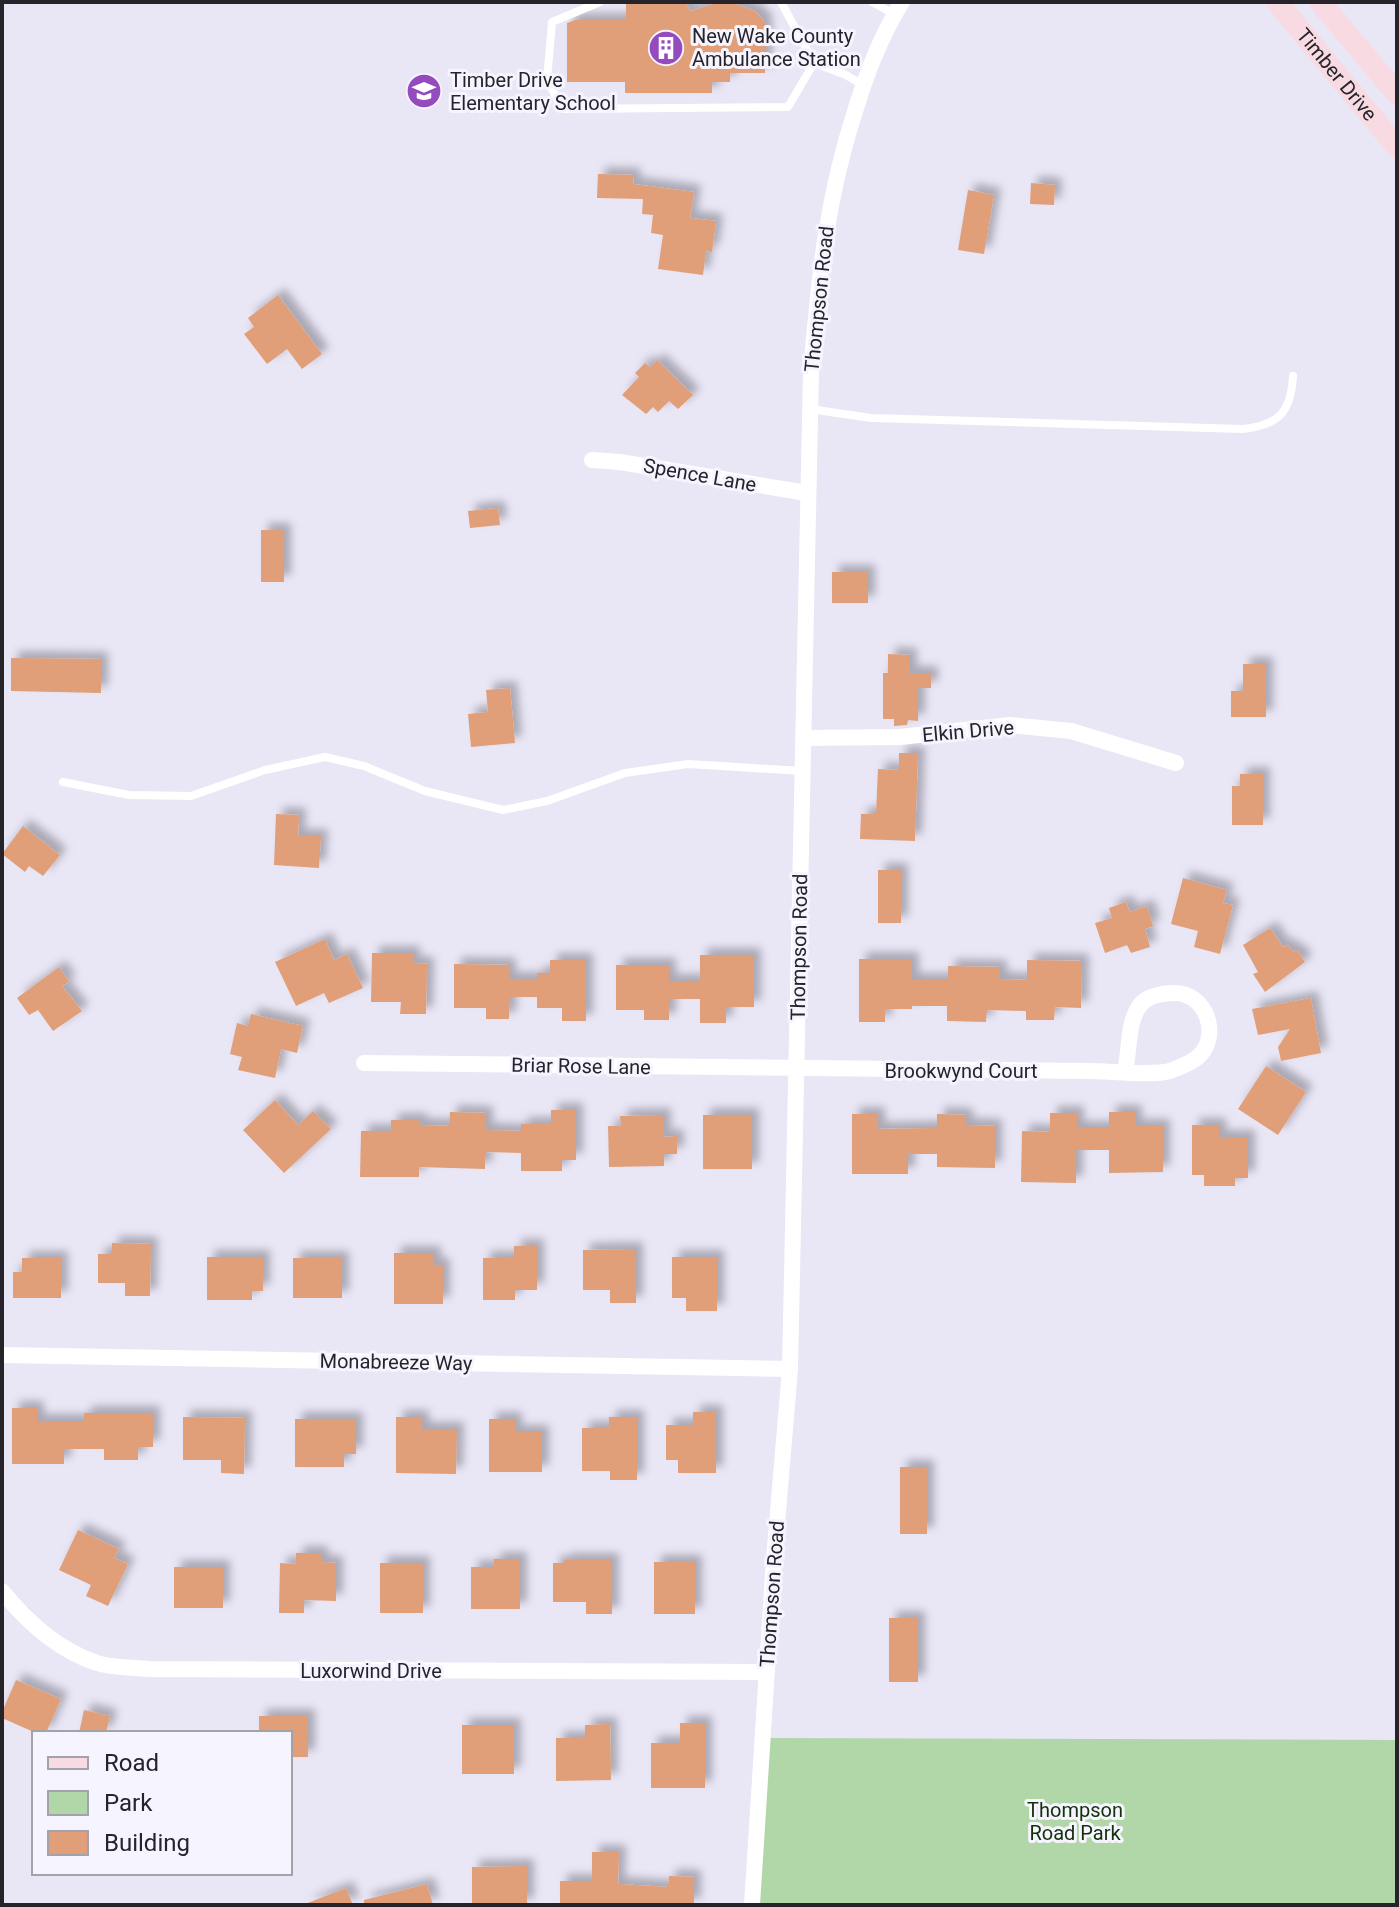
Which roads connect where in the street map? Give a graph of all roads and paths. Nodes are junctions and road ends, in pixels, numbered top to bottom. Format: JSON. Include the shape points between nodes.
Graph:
{"nodes":[{"id":1,"x":600,"y":2,"type":"edge"},
{"id":2,"x":781,"y":2,"type":"edge"},
{"id":3,"x":872,"y":2,"type":"edge"},
{"id":4,"x":1277,"y":2,"type":"edge"},
{"id":5,"x":1320,"y":2,"type":"edge"},
{"id":6,"x":898,"y":8,"type":"edge"},
{"id":7,"x":814,"y":63,"type":"junction"},
{"id":8,"x":863,"y":85,"type":"junction"},
{"id":9,"x":1397,"y":94,"type":"edge"},
{"id":10,"x":1397,"y":147,"type":"edge"},
{"id":11,"x":1293,"y":376,"type":"dead end"},
{"id":12,"x":810,"y":409,"type":"junction"},
{"id":13,"x":592,"y":460,"type":"dead end"},
{"id":14,"x":807,"y":493,"type":"junction"},
{"id":15,"x":803,"y":738,"type":"junction"},
{"id":16,"x":1176,"y":763,"type":"dead end"},
{"id":17,"x":802,"y":771,"type":"junction"},
{"id":18,"x":63,"y":782,"type":"dead end"},
{"id":19,"x":364,"y":1063,"type":"dead end"},
{"id":20,"x":797,"y":1070,"type":"junction"},
{"id":21,"x":1125,"y":1071,"type":"junction"},
{"id":22,"x":2,"y":1355,"type":"edge"},
{"id":23,"x":790,"y":1369,"type":"junction"},
{"id":24,"x":2,"y":1591,"type":"edge"},
{"id":25,"x":766,"y":1672,"type":"junction"},
{"id":26,"x":752,"y":1905,"type":"edge"}],
"edges":[{"from":1,"to":7,"type":"lane","via":[[552,22],[547,80],[563,109],[788,107]]},
{"from":2,"to":7,"type":"lane"},
{"from":3,"to":6,"type":"lane"},
{"from":4,"to":10,"type":"main road","name":"Timber Drive"},
{"from":5,"to":9,"type":"main road","name":"Timber Drive"},
{"from":6,"to":8,"type":"street","name":"Thompson Road"},
{"from":7,"to":8,"type":"lane"},
{"from":8,"to":12,"type":"street","name":"Thompson Road","via":[[838,163],[820,260]]},
{"from":11,"to":12,"type":"lane","via":[[1289,403],[1280,418],[1243,429],[871,418]]},
{"from":12,"to":14,"type":"street","name":"Thompson Road"},
{"from":13,"to":14,"type":"street","name":"Spence Lane"},
{"from":14,"to":15,"type":"street","name":"Thompson Road"},
{"from":15,"to":16,"type":"street","name":"Elkin Drive","via":[[900,737],[1010,725],[1071,731]]},
{"from":15,"to":17,"type":"street","name":"Thompson Road"},
{"from":17,"to":18,"type":"lane","via":[[688,764],[625,773],[547,801],[503,810],[425,791],[364,766],[325,757],[265,770],[191,796],[129,795]]},
{"from":17,"to":20,"type":"street","name":"Thompson Road"},
{"from":19,"to":20,"type":"street","name":"Briar Rose Lane"},
{"from":20,"to":21,"type":"street","name":"Brookwynd Court"},
{"from":20,"to":23,"type":"street","name":"Thompson Road"},
{"from":21,"to":21,"type":"street","name":"Brookwynd Court","via":[[1169,1071],[1198,1057],[1210,1027],[1197,1001],[1184,993],[1169,993],[1141,1005]]},
{"from":22,"to":23,"type":"street","name":"Monabreeze Way"},
{"from":23,"to":25,"type":"street","name":"Thompson Road"},
{"from":24,"to":25,"type":"street","name":"Luxorwind Drive","via":[[20,1614],[59,1645],[99,1664],[148,1669]]},
{"from":25,"to":26,"type":"street","name":"Thompson Road"}]}
